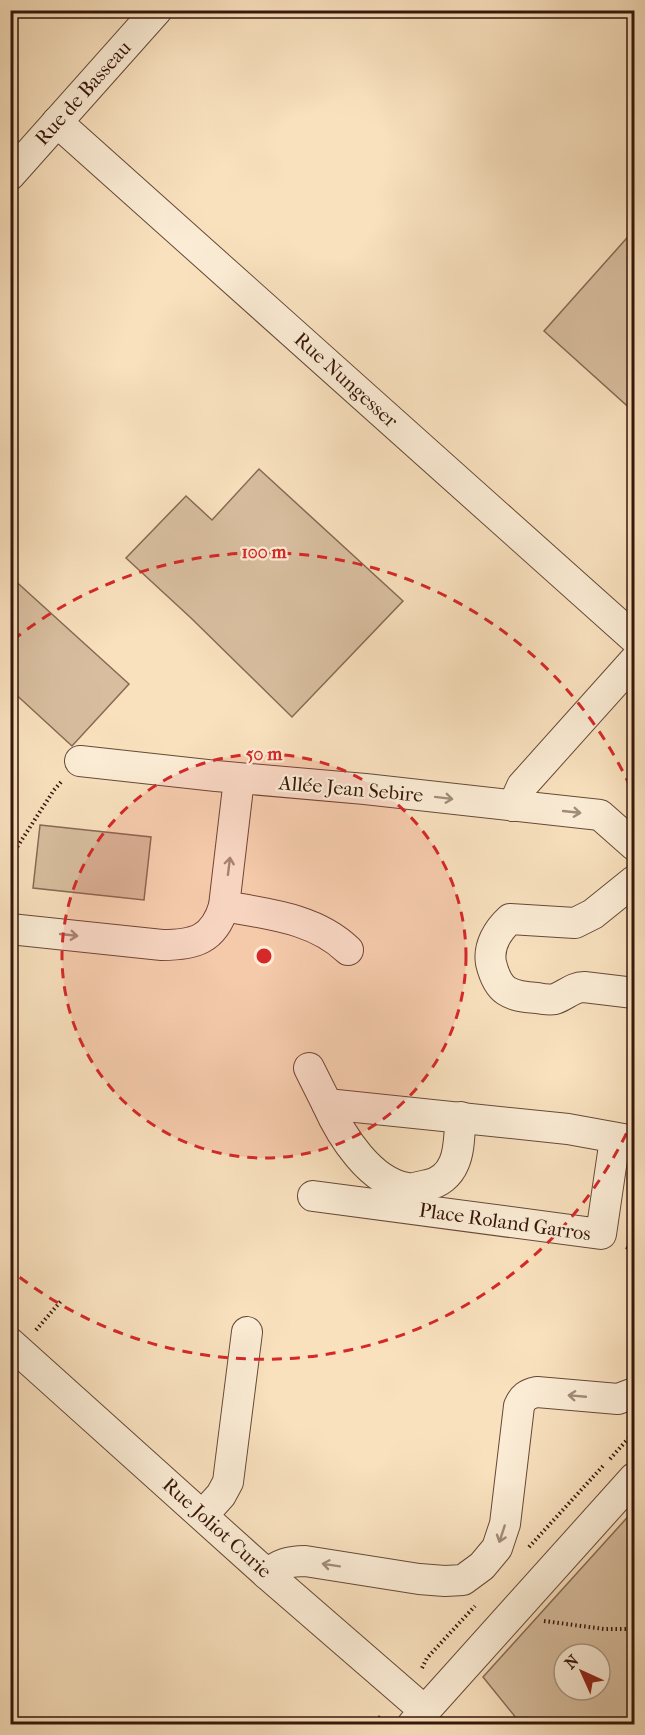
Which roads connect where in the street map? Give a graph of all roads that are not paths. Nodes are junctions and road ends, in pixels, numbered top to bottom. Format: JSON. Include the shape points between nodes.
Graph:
{"nodes":[{"id":1,"x":157,"y":10,"type":"edge"},
{"id":2,"x":57,"y":122,"type":"junction"},
{"id":3,"x":10,"y":175,"type":"edge"},
{"id":4,"x":634,"y":638,"type":"edge"},
{"id":5,"x":634,"y":661,"type":"edge"},
{"id":6,"x":80,"y":761,"type":"road end"},
{"id":7,"x":239,"y":779,"type":"junction"},
{"id":8,"x":513,"y":806,"type":"junction"},
{"id":9,"x":634,"y":845,"type":"edge"},
{"id":10,"x":634,"y":881,"type":"edge"},
{"id":11,"x":224,"y":906,"type":"junction"},
{"id":12,"x":10,"y":928,"type":"edge"},
{"id":13,"x":348,"y":950,"type":"dead end"},
{"id":14,"x":634,"y":993,"type":"edge"},
{"id":15,"x":309,"y":1068,"type":"dead end"},
{"id":16,"x":327,"y":1104,"type":"junction"},
{"id":17,"x":460,"y":1117,"type":"junction"},
{"id":18,"x":625,"y":1140,"type":"edge"},
{"id":19,"x":313,"y":1196,"type":"dead end"},
{"id":20,"x":247,"y":1332,"type":"dead end"},
{"id":21,"x":23,"y":1337,"type":"edge"},
{"id":22,"x":634,"y":1393,"type":"edge"},
{"id":23,"x":634,"y":1478,"type":"edge"},
{"id":24,"x":203,"y":1515,"type":"junction"},
{"id":25,"x":267,"y":1574,"type":"junction"},
{"id":26,"x":419,"y":1718,"type":"edge"}],
"edges":[{"from":1,"to":2,"type":"street","name":"Rue de Basseau"},
{"from":2,"to":3,"type":"street","name":"Rue de Basseau"},
{"from":2,"to":4,"type":"street","name":"Rue Nungesser"},
{"from":5,"to":8,"type":"street","via":[[522,786]]},
{"from":6,"to":7,"type":"street","name":"Allée Jean Sebire"},
{"from":7,"to":8,"type":"street","name":"Allée Jean Sebire","one_way":true},
{"from":11,"to":7,"type":"street","one_way":true},
{"from":8,"to":9,"type":"street","name":"Allée Jean Sebire","one_way":true,"via":[[600,815]]},
{"from":10,"to":14,"type":"street","via":[[593,914],[575,923],[510,919],[497,930],[490,957],[502,989],[517,997],[553,1000],[576,987]]},
{"from":12,"to":11,"type":"street","one_way":true,"via":[[185,945],[202,939],[215,928]]},
{"from":11,"to":13,"type":"street","via":[[298,920]]},
{"from":15,"to":16,"type":"street","name":"Place Roland Garros"},
{"from":16,"to":17,"type":"street","name":"Place Roland Garros"},
{"from":16,"to":17,"type":"street","name":"Place Roland Garros","via":[[338,1129],[357,1155],[389,1182],[410,1189],[436,1184],[448,1173],[455,1162]]},
{"from":17,"to":18,"type":"street","name":"Place Roland Garros","via":[[568,1129]]},
{"from":18,"to":19,"type":"street","name":"Place Roland Garros","via":[[601,1234]]},
{"from":20,"to":24,"type":"street","via":[[228,1482]]},
{"from":21,"to":24,"type":"street","name":"Rue Joliot Curie"},
{"from":22,"to":25,"type":"street","one_way":true,"via":[[618,1399],[537,1392],[522,1399],[505,1524],[497,1548],[463,1580],[419,1579],[305,1561],[279,1565]]},
{"from":23,"to":26,"type":"street"},
{"from":24,"to":25,"type":"street","name":"Rue Joliot Curie"},
{"from":25,"to":26,"type":"street","name":"Rue Joliot Curie"}]}
